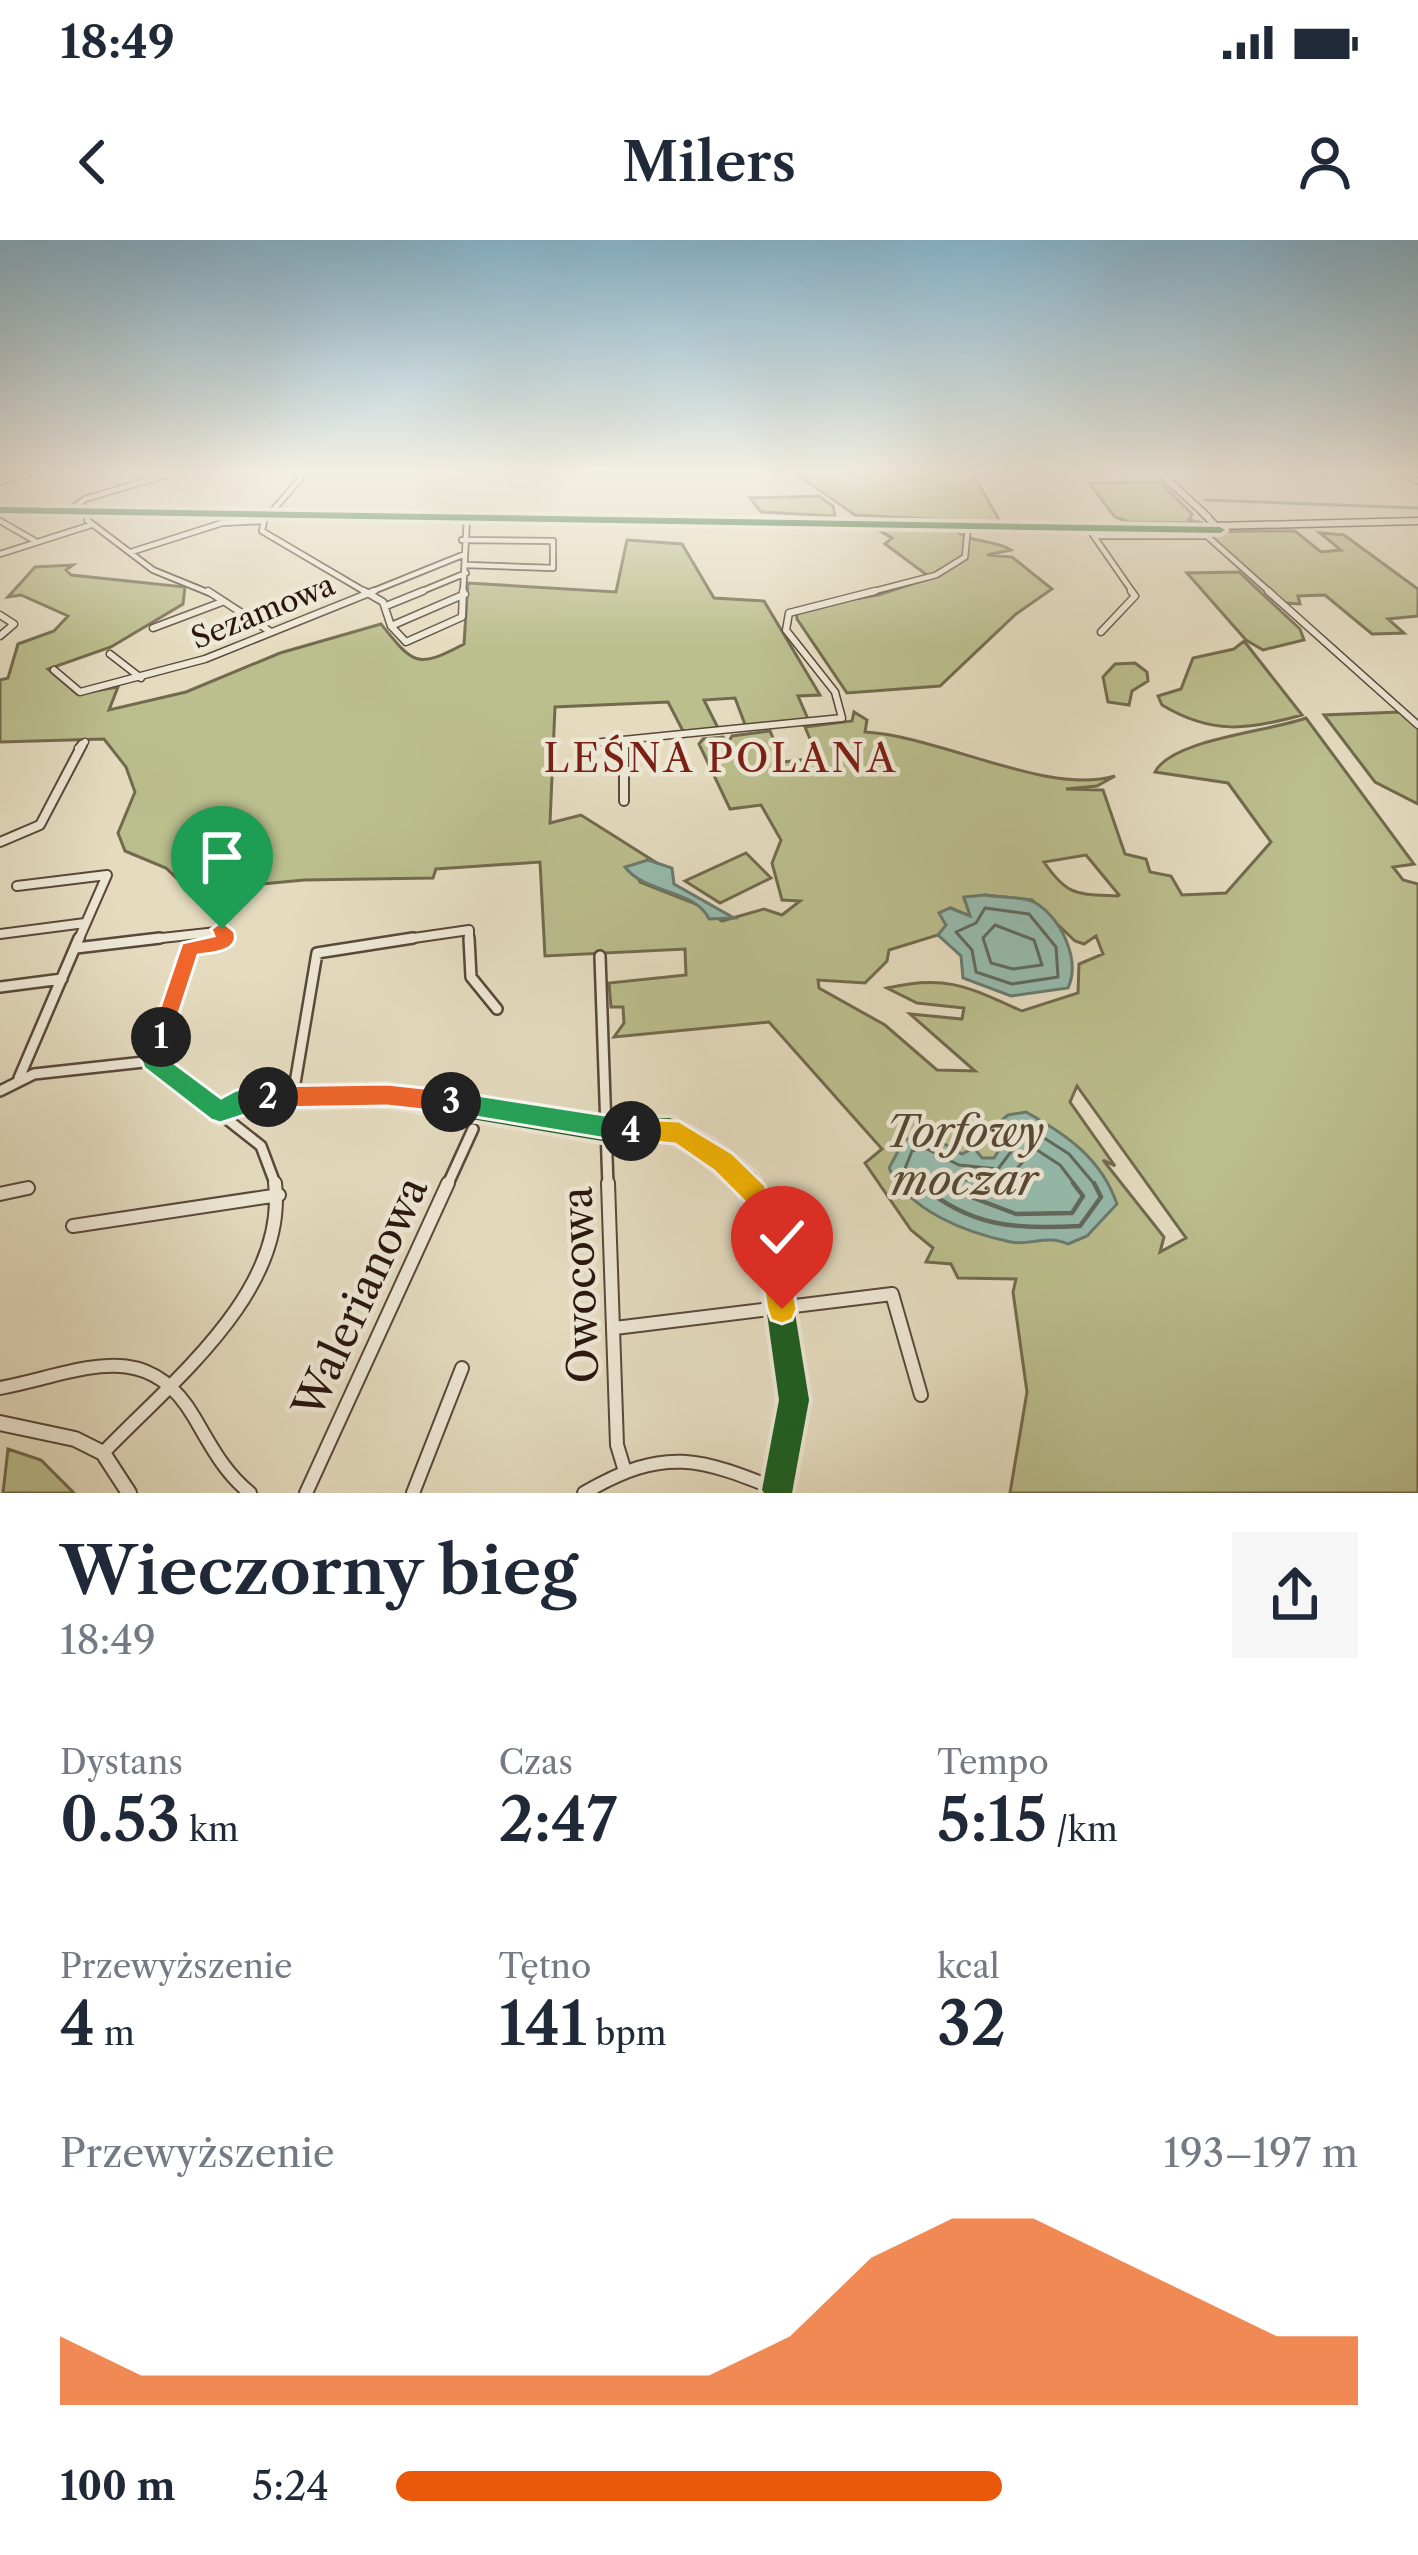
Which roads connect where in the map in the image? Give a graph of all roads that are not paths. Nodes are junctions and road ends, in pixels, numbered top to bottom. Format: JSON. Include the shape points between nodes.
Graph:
{"nodes":[{"id":1,"x":15,"y":529,"type":"edge"},
{"id":2,"x":75,"y":529,"type":"edge"},
{"id":3,"x":100,"y":529,"type":"edge"},
{"id":4,"x":202,"y":529,"type":"edge"},
{"id":5,"x":262,"y":529,"type":"edge"},
{"id":6,"x":464,"y":529,"type":"edge"},
{"id":7,"x":968,"y":529,"type":"edge"},
{"id":8,"x":1089,"y":529,"type":"edge"},
{"id":9,"x":1094,"y":536,"type":"junction"},
{"id":10,"x":462,"y":540,"type":"junction"},
{"id":11,"x":37,"y":542,"type":"junction"},
{"id":12,"x":131,"y":552,"type":"junction"},
{"id":13,"x":0,"y":554,"type":"edge"},
{"id":14,"x":465,"y":554,"type":"junction"},
{"id":15,"x":466,"y":569,"type":"junction"},
{"id":16,"x":368,"y":593,"type":"junction"},
{"id":17,"x":465,"y":594,"type":"junction"},
{"id":18,"x":224,"y":602,"type":"junction"},
{"id":19,"x":386,"y":606,"type":"junction"},
{"id":20,"x":0,"y":615,"type":"edge"},
{"id":21,"x":391,"y":626,"type":"junction"},
{"id":22,"x":153,"y":628,"type":"dead end"},
{"id":23,"x":271,"y":632,"type":"junction"},
{"id":24,"x":1101,"y":632,"type":"dead end"},
{"id":25,"x":0,"y":636,"type":"edge"},
{"id":26,"x":110,"y":654,"type":"dead end"},
{"id":27,"x":54,"y":670,"type":"dead end"},
{"id":28,"x":142,"y":680,"type":"junction"},
{"id":29,"x":1418,"y":725,"type":"edge"},
{"id":30,"x":624,"y":741,"type":"junction"},
{"id":31,"x":85,"y":742,"type":"dead end"},
{"id":32,"x":583,"y":744,"type":"dead end"},
{"id":33,"x":624,"y":801,"type":"dead end"},
{"id":34,"x":0,"y":842,"type":"edge"},
{"id":35,"x":17,"y":886,"type":"dead end"},
{"id":36,"x":87,"y":923,"type":"junction"},
{"id":37,"x":0,"y":934,"type":"edge"},
{"id":38,"x":76,"y":948,"type":"junction"},
{"id":39,"x":601,"y":956,"type":"dead end"},
{"id":40,"x":63,"y":979,"type":"junction"},
{"id":41,"x":0,"y":987,"type":"edge"},
{"id":42,"x":497,"y":1009,"type":"dead end"},
{"id":43,"x":153,"y":1060,"type":"junction"},
{"id":44,"x":19,"y":1079,"type":"junction"},
{"id":45,"x":0,"y":1090,"type":"edge"},
{"id":46,"x":293,"y":1095,"type":"junction"},
{"id":47,"x":220,"y":1112,"type":"junction"},
{"id":48,"x":473,"y":1129,"type":"dead end"},
{"id":49,"x":608,"y":1131,"type":"junction"},
{"id":50,"x":28,"y":1188,"type":"dead end"},
{"id":51,"x":0,"y":1194,"type":"edge"},
{"id":52,"x":278,"y":1195,"type":"junction"},
{"id":53,"x":74,"y":1226,"type":"dead end"},
{"id":54,"x":782,"y":1309,"type":"junction"},
{"id":55,"x":615,"y":1328,"type":"junction"},
{"id":56,"x":462,"y":1368,"type":"dead end"},
{"id":57,"x":168,"y":1380,"type":"junction"},
{"id":58,"x":0,"y":1388,"type":"edge"},
{"id":59,"x":921,"y":1395,"type":"dead end"},
{"id":60,"x":0,"y":1424,"type":"edge"},
{"id":61,"x":103,"y":1453,"type":"junction"},
{"id":62,"x":624,"y":1468,"type":"junction"},
{"id":63,"x":782,"y":1491,"type":"edge"},
{"id":64,"x":129,"y":1493,"type":"edge"},
{"id":65,"x":250,"y":1493,"type":"edge"},
{"id":66,"x":306,"y":1493,"type":"edge"},
{"id":67,"x":413,"y":1493,"type":"edge"},
{"id":68,"x":584,"y":1493,"type":"edge"}],
"edges":[{"from":1,"to":11,"type":"street"},
{"from":2,"to":11,"type":"street"},
{"from":3,"to":12,"type":"street"},
{"from":4,"to":12,"type":"street"},
{"from":5,"to":16,"type":"street"},
{"from":6,"to":10,"type":"street"},
{"from":7,"to":30,"type":"street","via":[[964,557],[936,574],[789,613],[786,630],[835,692],[842,718]]},
{"from":8,"to":9,"type":"street"},
{"from":9,"to":24,"type":"street","via":[[1135,596]]},
{"from":9,"to":29,"type":"street","via":[[1207,536]]},
{"from":10,"to":14,"type":"street"},
{"from":10,"to":15,"type":"street","via":[[553,541],[553,568]]},
{"from":11,"to":13,"type":"street"},
{"from":12,"to":18,"type":"street"},
{"from":14,"to":15,"type":"street"},
{"from":14,"to":16,"type":"street","name":"Sezamowa"},
{"from":15,"to":17,"type":"street"},
{"from":15,"to":19,"type":"street"},
{"from":16,"to":19,"type":"street"},
{"from":16,"to":23,"type":"street","name":"Sezamowa"},
{"from":17,"to":21,"type":"street"},
{"from":17,"to":21,"type":"street","via":[[462,617],[411,640],[400,641]]},
{"from":18,"to":22,"type":"street"},
{"from":18,"to":23,"type":"street"},
{"from":19,"to":21,"type":"street"},
{"from":20,"to":25,"type":"street","via":[[14,624]]},
{"from":23,"to":28,"type":"street","name":"Sezamowa"},
{"from":26,"to":28,"type":"street"},
{"from":27,"to":28,"type":"street","name":"Sezamowa","via":[[80,692]]},
{"from":30,"to":32,"type":"street"},
{"from":30,"to":33,"type":"street"},
{"from":31,"to":34,"type":"street","via":[[40,825]]},
{"from":35,"to":36,"type":"street","via":[[107,875]]},
{"from":36,"to":37,"type":"street"},
{"from":36,"to":38,"type":"street"},
{"from":38,"to":40,"type":"street"},
{"from":38,"to":43,"type":"street","via":[[226,931],[220,944],[190,949]]},
{"from":39,"to":49,"type":"street","name":"Owocowa"},
{"from":40,"to":41,"type":"street"},
{"from":40,"to":44,"type":"street"},
{"from":42,"to":46,"type":"street","via":[[471,977],[469,930],[317,953]]},
{"from":43,"to":44,"type":"street"},
{"from":43,"to":47,"type":"street"},
{"from":44,"to":45,"type":"street"},
{"from":46,"to":47,"type":"street","via":[[250,1098]]},
{"from":46,"to":49,"type":"street","via":[[434,1100]]},
{"from":47,"to":52,"type":"street","via":[[261,1145]]},
{"from":48,"to":66,"type":"street","name":"Walerianowa"},
{"from":49,"to":54,"type":"street","via":[[679,1132],[747,1182],[768,1226]]},
{"from":49,"to":55,"type":"street","name":"Owocowa"},
{"from":50,"to":51,"type":"street"},
{"from":52,"to":53,"type":"street"},
{"from":52,"to":57,"type":"street","via":[[278,1228],[251,1285]]},
{"from":54,"to":55,"type":"street"},
{"from":54,"to":59,"type":"street","via":[[892,1294]]},
{"from":54,"to":63,"type":"street","via":[[794,1400]]},
{"from":55,"to":62,"type":"street","name":"Owocowa"},
{"from":56,"to":67,"type":"street"},
{"from":57,"to":58,"type":"street","via":[[150,1366],[129,1364]]},
{"from":57,"to":61,"type":"street"},
{"from":57,"to":65,"type":"street","via":[[220,1467]]},
{"from":60,"to":61,"type":"street","via":[[76,1439]]},
{"from":61,"to":64,"type":"street"},
{"from":62,"to":63,"type":"street","via":[[672,1454]]},
{"from":62,"to":68,"type":"street"}]}
